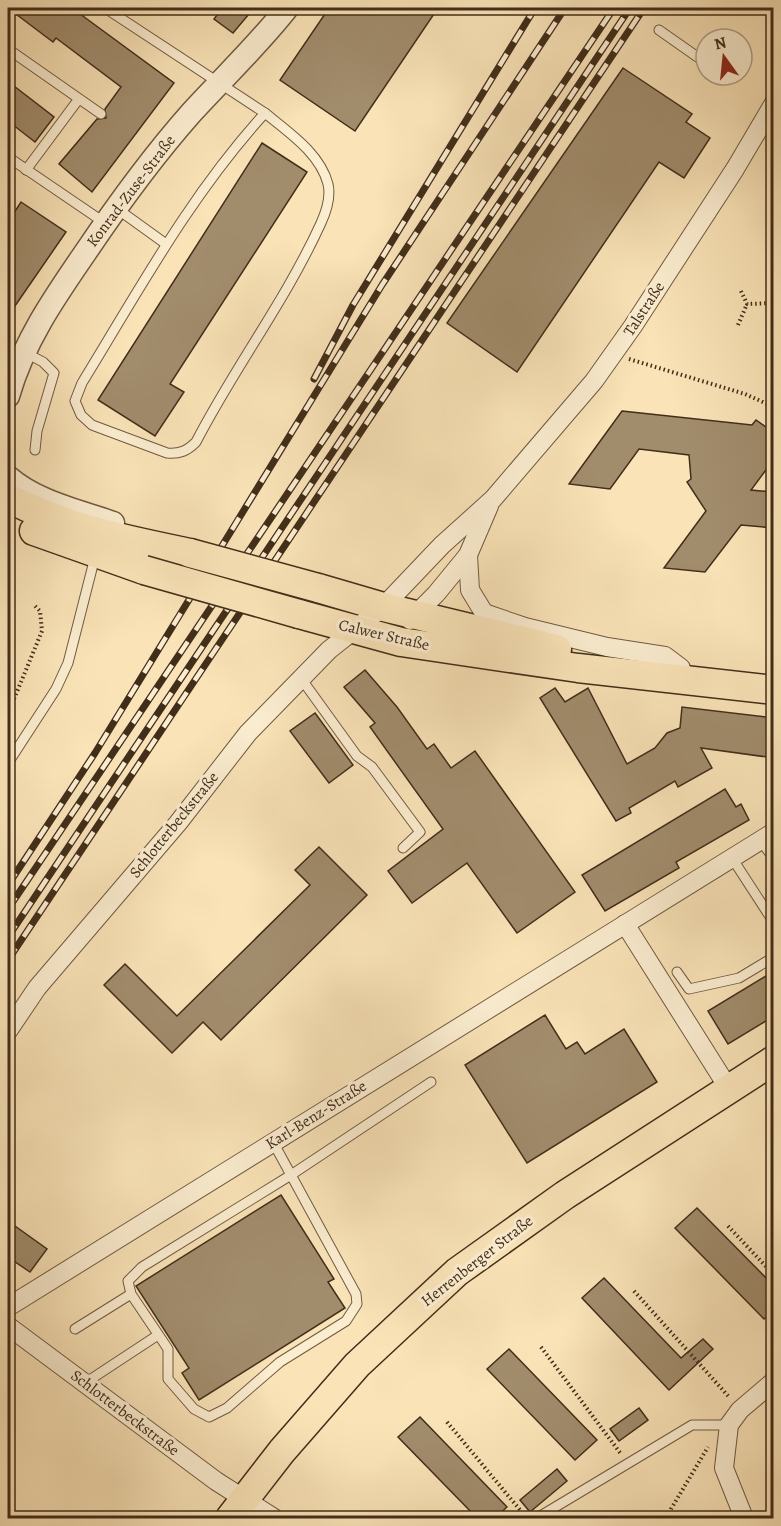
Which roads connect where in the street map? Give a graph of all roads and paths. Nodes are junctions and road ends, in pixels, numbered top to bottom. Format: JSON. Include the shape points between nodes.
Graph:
{"nodes":[{"id":1,"x":105,"y":8,"type":"edge"},
{"id":2,"x":287,"y":8,"type":"edge"},
{"id":3,"x":659,"y":30,"type":"dead end"},
{"id":4,"x":8,"y":49,"type":"edge"},
{"id":5,"x":694,"y":55,"type":"edge"},
{"id":6,"x":220,"y":83,"type":"junction"},
{"id":7,"x":78,"y":99,"type":"junction"},
{"id":8,"x":774,"y":103,"type":"edge"},
{"id":9,"x":101,"y":114,"type":"dead end"},
{"id":10,"x":265,"y":114,"type":"junction"},
{"id":11,"x":8,"y":158,"type":"edge"},
{"id":12,"x":26,"y":170,"type":"junction"},
{"id":13,"x":111,"y":215,"type":"junction"},
{"id":14,"x":166,"y":244,"type":"junction"},
{"id":15,"x":741,"y":291,"type":"dead end"},
{"id":16,"x":774,"y":303,"type":"edge"},
{"id":17,"x":747,"y":304,"type":"junction"},
{"id":18,"x":738,"y":325,"type":"dead end"},
{"id":19,"x":24,"y":352,"type":"junction"},
{"id":20,"x":614,"y":354,"type":"junction"},
{"id":21,"x":8,"y":396,"type":"edge"},
{"id":22,"x":774,"y":407,"type":"edge"},
{"id":23,"x":35,"y":450,"type":"dead end"},
{"id":24,"x":8,"y":477,"type":"edge"},
{"id":25,"x":8,"y":498,"type":"edge"},
{"id":26,"x":492,"y":499,"type":"junction"},
{"id":27,"x":8,"y":519,"type":"edge"},
{"id":28,"x":99,"y":545,"type":"junction"},
{"id":29,"x":468,"y":555,"type":"junction"},
{"id":30,"x":151,"y":558,"type":"junction"},
{"id":31,"x":472,"y":597,"type":"joint"},
{"id":32,"x":35,"y":606,"type":"dead end"},
{"id":33,"x":383,"y":607,"type":"junction"},
{"id":34,"x":417,"y":615,"type":"junction"},
{"id":35,"x":354,"y":629,"type":"junction"},
{"id":36,"x":681,"y":668,"type":"junction"},
{"id":37,"x":774,"y":677,"type":"edge"},
{"id":38,"x":300,"y":678,"type":"junction"},
{"id":39,"x":774,"y":690,"type":"edge"},
{"id":40,"x":14,"y":699,"type":"dead end"},
{"id":41,"x":8,"y":763,"type":"edge"},
{"id":42,"x":767,"y":836,"type":"edge"},
{"id":43,"x":403,"y":848,"type":"dead end"},
{"id":44,"x":732,"y":858,"type":"junction"},
{"id":45,"x":774,"y":859,"type":"edge"},
{"id":46,"x":774,"y":918,"type":"edge"},
{"id":47,"x":625,"y":924,"type":"junction"},
{"id":48,"x":774,"y":957,"type":"edge"},
{"id":49,"x":676,"y":972,"type":"dead end"},
{"id":50,"x":8,"y":1031,"type":"edge"},
{"id":51,"x":774,"y":1060,"type":"edge"},
{"id":52,"x":724,"y":1081,"type":"junction"},
{"id":53,"x":431,"y":1083,"type":"dead end"},
{"id":54,"x":273,"y":1142,"type":"junction"},
{"id":55,"x":291,"y":1175,"type":"junction"},
{"id":56,"x":728,"y":1226,"type":"dead end"},
{"id":57,"x":774,"y":1275,"type":"edge"},
{"id":58,"x":634,"y":1291,"type":"dead end"},
{"id":59,"x":131,"y":1294,"type":"junction"},
{"id":60,"x":8,"y":1307,"type":"edge"},
{"id":61,"x":8,"y":1326,"type":"edge"},
{"id":62,"x":75,"y":1329,"type":"dead end"},
{"id":63,"x":158,"y":1335,"type":"junction"},
{"id":64,"x":541,"y":1347,"type":"dead end"},
{"id":65,"x":774,"y":1382,"type":"edge"},
{"id":66,"x":85,"y":1383,"type":"junction"},
{"id":67,"x":740,"y":1410,"type":"junction"},
{"id":68,"x":447,"y":1422,"type":"dead end"},
{"id":69,"x":729,"y":1425,"type":"junction"},
{"id":70,"x":629,"y":1464,"type":"junction"},
{"id":71,"x":694,"y":1469,"type":"dead end"},
{"id":72,"x":237,"y":1509,"type":"edge"},
{"id":73,"x":274,"y":1518,"type":"edge"},
{"id":74,"x":527,"y":1518,"type":"edge"},
{"id":75,"x":537,"y":1518,"type":"edge"},
{"id":76,"x":669,"y":1518,"type":"edge"},
{"id":77,"x":744,"y":1518,"type":"edge"}],
"edges":[{"from":1,"to":6,"type":"lane"},
{"from":2,"to":6,"type":"street","name":"Konrad-Zuse-Straße"},
{"from":3,"to":5,"type":"lane"},
{"from":4,"to":7,"type":"lane"},
{"from":6,"to":10,"type":"lane"},
{"from":6,"to":13,"type":"street","name":"Konrad-Zuse-Straße","via":[[165,143]]},
{"from":7,"to":9,"type":"lane"},
{"from":7,"to":12,"type":"lane"},
{"from":8,"to":20,"type":"street","name":"Talstraße"},
{"from":10,"to":14,"type":"lane","via":[[213,175]]},
{"from":10,"to":14,"type":"lane","via":[[312,155],[323,170],[328,202],[309,246],[196,442],[178,454],[92,425],[81,415],[75,401]]},
{"from":11,"to":12,"type":"lane"},
{"from":12,"to":13,"type":"lane"},
{"from":13,"to":14,"type":"lane","via":[[141,226]]},
{"from":13,"to":19,"type":"street","name":"Konrad-Zuse-Straße","via":[[49,305]]},
{"from":15,"to":17,"type":"path"},
{"from":16,"to":17,"type":"path"},
{"from":17,"to":18,"type":"path"},
{"from":19,"to":21,"type":"street","name":"Konrad-Zuse-Straße"},
{"from":19,"to":23,"type":"lane","via":[[54,373]]},
{"from":20,"to":22,"type":"path","via":[[745,394]]},
{"from":20,"to":26,"type":"street","name":"Talstraße"},
{"from":24,"to":30,"type":"street","name":"Calwer Straße","via":[[22,490],[48,502],[122,526]]},
{"from":25,"to":28,"type":"main road","name":"Calwer Straße"},
{"from":26,"to":29,"type":"street","name":"Talstraße"},
{"from":26,"to":33,"type":"street","name":"Talstraße"},
{"from":27,"to":28,"type":"main road","name":"Calwer Straße"},
{"from":28,"to":30,"type":"main road","name":"Calwer Straße"},
{"from":28,"to":41,"type":"lane","via":[[68,663],[56,689]]},
{"from":29,"to":31,"type":"street","name":"Talstraße"},
{"from":29,"to":34,"type":"street","name":"Talstraße"},
{"from":30,"to":33,"type":"main road","name":"Calwer Straße","bridge":true,"via":[[190,553]]},
{"from":30,"to":35,"type":"main road","name":"Calwer Straße","bridge":true,"via":[[299,614]]},
{"from":31,"to":36,"type":"street","name":"Calwer Straße","via":[[484,613],[497,618],[607,648],[665,656]]},
{"from":32,"to":40,"type":"path","via":[[40,611],[42,631]]},
{"from":33,"to":34,"type":"main road","name":"Calwer Straße"},
{"from":33,"to":35,"type":"street","name":"Talstraße"},
{"from":34,"to":35,"type":"street","name":"Talstraße","via":[[394,629]]},
{"from":34,"to":36,"type":"main road","name":"Calwer Straße","via":[[603,660]]},
{"from":35,"to":38,"type":"street","name":"Schlotterbeckstraße"},
{"from":35,"to":39,"type":"main road","name":"Calwer Straße","via":[[401,642],[510,658]]},
{"from":36,"to":37,"type":"main road","name":"Calwer Straße"},
{"from":38,"to":43,"type":"lane","via":[[420,832]]},
{"from":38,"to":50,"type":"street","name":"Schlotterbeckstraße","via":[[248,733],[178,823],[37,988]]},
{"from":42,"to":44,"type":"street","name":"Karl-Benz-Straße"},
{"from":42,"to":45,"type":"lane"},
{"from":44,"to":46,"type":"lane"},
{"from":44,"to":47,"type":"street","name":"Karl-Benz-Straße"},
{"from":47,"to":52,"type":"street"},
{"from":47,"to":54,"type":"street","name":"Karl-Benz-Straße"},
{"from":48,"to":49,"type":"lane","via":[[739,978],[689,989]]},
{"from":51,"to":52,"type":"main road","name":"Herrenberger Straße"},
{"from":52,"to":72,"type":"main road","name":"Herrenberger Straße","via":[[485,1251],[432,1294],[328,1396]]},
{"from":53,"to":55,"type":"lane"},
{"from":54,"to":55,"type":"lane"},
{"from":54,"to":60,"type":"street","name":"Karl-Benz-Straße"},
{"from":55,"to":59,"type":"lane","via":[[142,1267],[128,1281]]},
{"from":55,"to":63,"type":"lane","via":[[356,1294],[357,1304],[346,1321],[280,1362],[227,1408],[209,1417],[194,1409],[168,1379],[168,1349]]},
{"from":56,"to":57,"type":"path"},
{"from":58,"to":67,"type":"path"},
{"from":59,"to":62,"type":"lane"},
{"from":59,"to":63,"type":"lane"},
{"from":61,"to":66,"type":"street","name":"Schlotterbeckstraße"},
{"from":63,"to":66,"type":"lane"},
{"from":64,"to":70,"type":"path"},
{"from":65,"to":67,"type":"street"},
{"from":66,"to":72,"type":"street","name":"Schlotterbeckstraße"},
{"from":67,"to":69,"type":"street"},
{"from":68,"to":74,"type":"path"},
{"from":69,"to":70,"type":"lane","via":[[692,1425]]},
{"from":69,"to":77,"type":"street","via":[[724,1468]]},
{"from":70,"to":75,"type":"lane"},
{"from":71,"to":76,"type":"path"},
{"from":72,"to":73,"type":"street","name":"Schlotterbeckstraße"}]}
